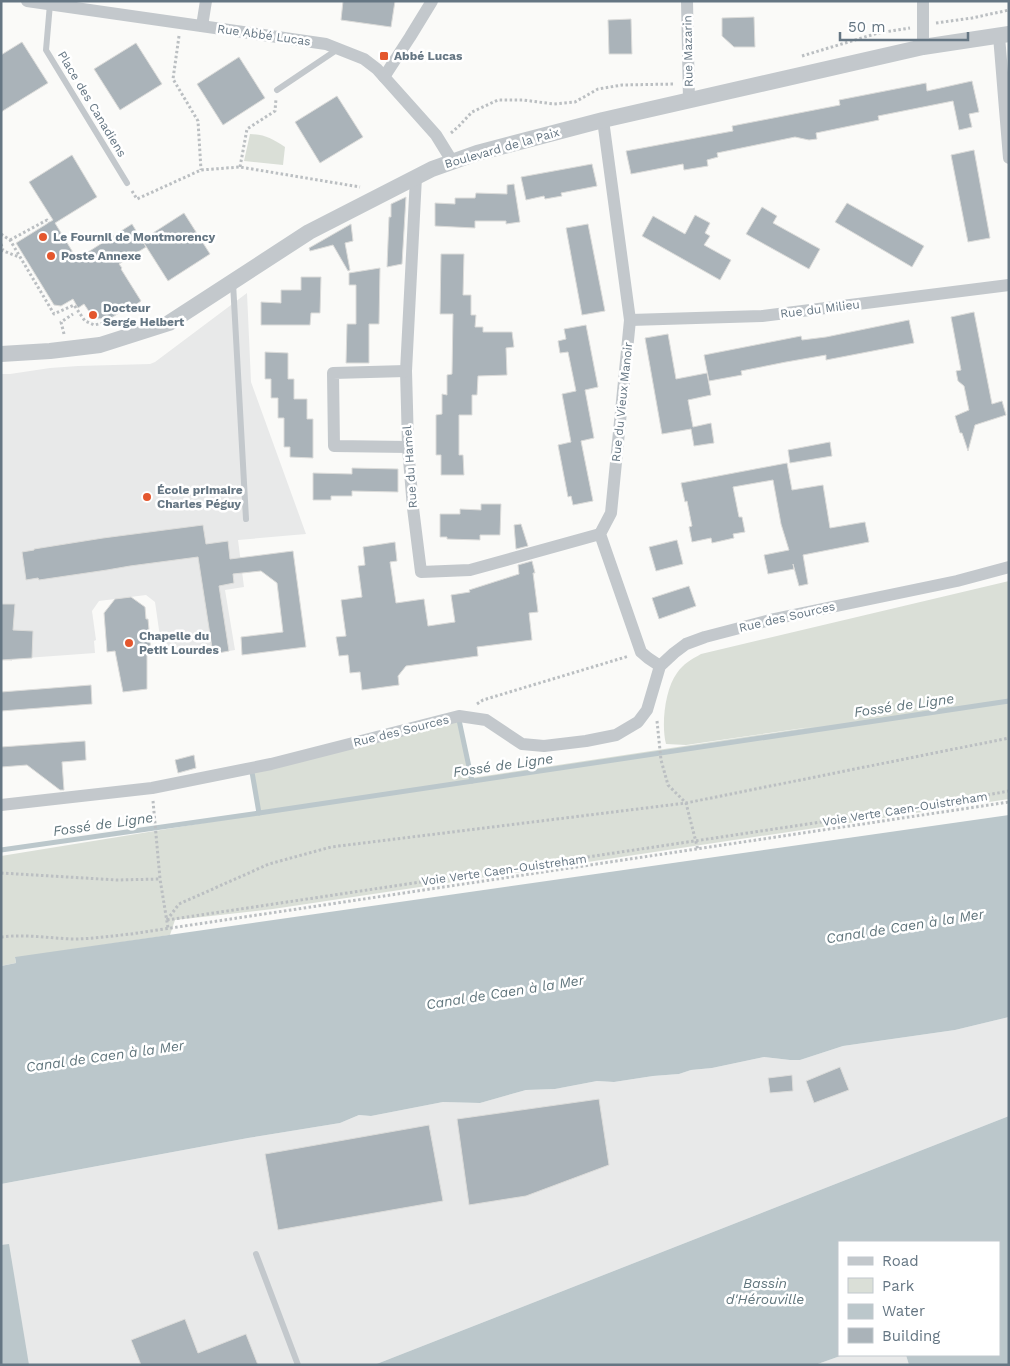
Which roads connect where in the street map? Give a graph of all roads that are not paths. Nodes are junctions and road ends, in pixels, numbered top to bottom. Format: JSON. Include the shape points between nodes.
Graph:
{"nodes":[{"id":1,"x":27,"y":1,"type":"edge"},
{"id":2,"x":206,"y":1,"type":"edge"},
{"id":3,"x":432,"y":1,"type":"edge"},
{"id":4,"x":686,"y":1,"type":"edge"},
{"id":5,"x":922,"y":1,"type":"edge"},
{"id":6,"x":50,"y":4,"type":"junction"},
{"id":7,"x":202,"y":26,"type":"junction"},
{"id":8,"x":1004,"y":35,"type":"edge"},
{"id":9,"x":924,"y":47,"type":"junction"},
{"id":10,"x":339,"y":49,"type":"junction"},
{"id":11,"x":384,"y":77,"type":"junction"},
{"id":12,"x":276,"y":90,"type":"road end"},
{"id":13,"x":689,"y":101,"type":"junction"},
{"id":14,"x":603,"y":120,"type":"junction"},
{"id":15,"x":1009,"y":158,"type":"edge"},
{"id":16,"x":452,"y":161,"type":"junction"},
{"id":17,"x":416,"y":177,"type":"junction"},
{"id":18,"x":127,"y":183,"type":"road end"},
{"id":19,"x":232,"y":283,"type":"junction"},
{"id":20,"x":1009,"y":285,"type":"edge"},
{"id":21,"x":630,"y":320,"type":"junction"},
{"id":22,"x":1,"y":354,"type":"edge"},
{"id":23,"x":406,"y":371,"type":"junction"},
{"id":24,"x":408,"y":447,"type":"junction"},
{"id":25,"x":246,"y":519,"type":"dead end"},
{"id":26,"x":600,"y":534,"type":"junction"},
{"id":27,"x":1009,"y":567,"type":"edge"},
{"id":28,"x":660,"y":666,"type":"junction"},
{"id":29,"x":1,"y":805,"type":"edge"},
{"id":30,"x":256,"y":1254,"type":"dead end"},
{"id":31,"x":298,"y":1365,"type":"edge"}],
"edges":[{"from":1,"to":6,"type":"street","name":"Rue Abbé Lucas"},
{"from":2,"to":7,"type":"street"},
{"from":3,"to":11,"type":"street"},
{"from":4,"to":13,"type":"street","name":"Rue Mazarin"},
{"from":5,"to":9,"type":"street"},
{"from":6,"to":7,"type":"street","name":"Rue Abbé Lucas"},
{"from":6,"to":18,"type":"lane","name":"Place des Canadiens","via":[[46,50]]},
{"from":7,"to":10,"type":"street","name":"Rue Abbé Lucas","via":[[326,44]]},
{"from":8,"to":9,"type":"street","name":"Boulevard de la Paix"},
{"from":8,"to":15,"type":"street"},
{"from":9,"to":13,"type":"street","name":"Boulevard de la Paix"},
{"from":10,"to":11,"type":"street","name":"Rue Abbé Lucas","via":[[364,59]]},
{"from":10,"to":12,"type":"lane"},
{"from":11,"to":16,"type":"street","name":"Rue Abbé Lucas","via":[[436,135]]},
{"from":13,"to":14,"type":"street","name":"Boulevard de la Paix"},
{"from":14,"to":16,"type":"street","name":"Boulevard de la Paix"},
{"from":14,"to":21,"type":"street","name":"Rue du Vieux Manoir"},
{"from":16,"to":17,"type":"street","name":"Boulevard de la Paix"},
{"from":17,"to":19,"type":"street","name":"Boulevard de la Paix","via":[[309,232]]},
{"from":17,"to":23,"type":"street","name":"Rue du Hamel"},
{"from":19,"to":22,"type":"street","name":"Boulevard de la Paix","via":[[170,323],[100,345]]},
{"from":19,"to":25,"type":"lane"},
{"from":20,"to":21,"type":"street","name":"Rue du Milieu","via":[[762,316]]},
{"from":21,"to":26,"type":"street","name":"Rue du Vieux Manoir","via":[[611,513]]},
{"from":23,"to":24,"type":"street","name":"Rue du Hamel"},
{"from":23,"to":24,"type":"street","via":[[333,373],[334,446]]},
{"from":24,"to":26,"type":"street","name":"Rue du Hamel","via":[[420,572],[470,570]]},
{"from":26,"to":28,"type":"street","via":[[641,652]]},
{"from":27,"to":28,"type":"street","name":"Rue des Sources","via":[[705,637],[686,644]]},
{"from":28,"to":29,"type":"street","name":"Rue des Sources","via":[[647,710],[638,722],[616,735],[544,746],[522,744],[486,720],[459,716],[271,764],[152,788]]},
{"from":30,"to":31,"type":"lane"}]}
